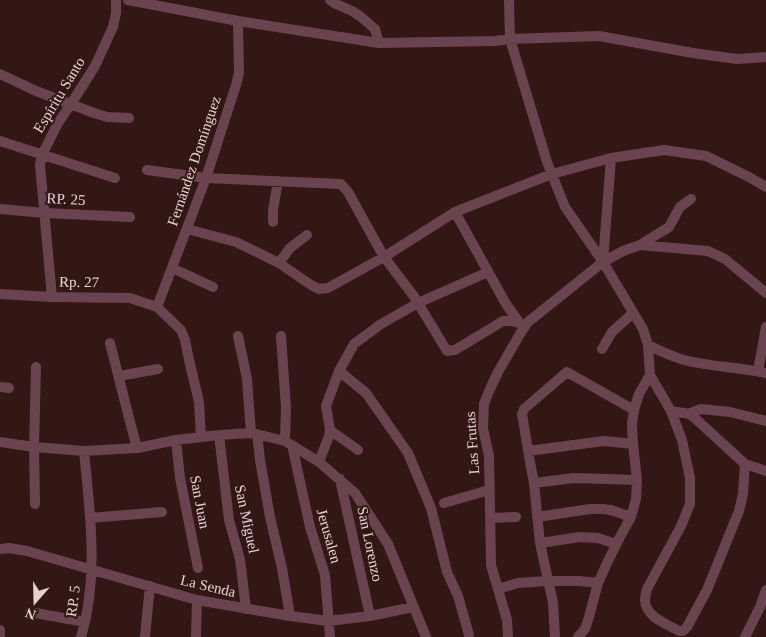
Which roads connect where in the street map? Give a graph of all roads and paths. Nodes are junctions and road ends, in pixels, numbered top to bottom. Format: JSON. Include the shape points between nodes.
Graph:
{"nodes":[{"id":1,"x":116,"y":0,"type":"edge"},
{"id":2,"x":128,"y":0,"type":"edge"},
{"id":3,"x":330,"y":0,"type":"edge"},
{"id":4,"x":509,"y":0,"type":"edge"},
{"id":5,"x":238,"y":21,"type":"junction"},
{"id":6,"x":510,"y":39,"type":"junction"},
{"id":7,"x":379,"y":43,"type":"junction"},
{"id":8,"x":766,"y":57,"type":"edge"},
{"id":9,"x":0,"y":74,"type":"edge"},
{"id":10,"x":71,"y":104,"type":"junction"},
{"id":11,"x":129,"y":118,"type":"dead end"},
{"id":12,"x":0,"y":141,"type":"edge"},
{"id":13,"x":42,"y":155,"type":"junction"},
{"id":14,"x":611,"y":158,"type":"junction"},
{"id":15,"x":147,"y":170,"type":"dead end"},
{"id":16,"x":552,"y":174,"type":"junction"},
{"id":17,"x":115,"y":178,"type":"dead end"},
{"id":18,"x":206,"y":178,"type":"junction"},
{"id":19,"x":278,"y":181,"type":"junction"},
{"id":20,"x":766,"y":187,"type":"edge"},
{"id":21,"x":691,"y":199,"type":"dead end"},
{"id":22,"x":0,"y":209,"type":"edge"},
{"id":23,"x":455,"y":212,"type":"junction"},
{"id":24,"x":45,"y":213,"type":"junction"},
{"id":25,"x":130,"y":217,"type":"dead end"},
{"id":26,"x":273,"y":222,"type":"dead end"},
{"id":27,"x":186,"y":229,"type":"junction"},
{"id":28,"x":307,"y":235,"type":"dead end"},
{"id":29,"x":640,"y":245,"type":"junction"},
{"id":30,"x":384,"y":257,"type":"junction"},
{"id":31,"x":279,"y":262,"type":"junction"},
{"id":32,"x":603,"y":262,"type":"junction"},
{"id":33,"x":172,"y":268,"type":"junction"},
{"id":34,"x":488,"y":272,"type":"junction"},
{"id":35,"x":213,"y":288,"type":"dead end"},
{"id":36,"x":766,"y":293,"type":"edge"},
{"id":37,"x":0,"y":294,"type":"edge"},
{"id":38,"x":52,"y":297,"type":"junction"},
{"id":39,"x":418,"y":303,"type":"junction"},
{"id":40,"x":157,"y":306,"type":"junction"},
{"id":41,"x":633,"y":312,"type":"junction"},
{"id":42,"x":521,"y":326,"type":"junction"},
{"id":43,"x":766,"y":327,"type":"edge"},
{"id":44,"x":238,"y":336,"type":"dead end"},
{"id":45,"x":281,"y":336,"type":"dead end"},
{"id":46,"x":110,"y":343,"type":"dead end"},
{"id":47,"x":648,"y":345,"type":"junction"},
{"id":48,"x":602,"y":349,"type":"dead end"},
{"id":49,"x":36,"y":368,"type":"dead end"},
{"id":50,"x":158,"y":368,"type":"dead end"},
{"id":51,"x":339,"y":371,"type":"junction"},
{"id":52,"x":762,"y":372,"type":"edge"},
{"id":53,"x":650,"y":375,"type":"junction"},
{"id":54,"x":119,"y":376,"type":"junction"},
{"id":55,"x":634,"y":410,"type":"junction"},
{"id":56,"x":671,"y":411,"type":"junction"},
{"id":57,"x":688,"y":414,"type":"junction"},
{"id":58,"x":766,"y":421,"type":"edge"},
{"id":59,"x":330,"y":430,"type":"junction"},
{"id":60,"x":254,"y":434,"type":"junction"},
{"id":61,"x":219,"y":435,"type":"junction"},
{"id":62,"x":201,"y":437,"type":"junction"},
{"id":63,"x":176,"y":440,"type":"junction"},
{"id":64,"x":0,"y":442,"type":"edge"},
{"id":65,"x":288,"y":443,"type":"junction"},
{"id":66,"x":633,"y":444,"type":"junction"},
{"id":67,"x":34,"y":447,"type":"junction"},
{"id":68,"x":137,"y":448,"type":"junction"},
{"id":69,"x":358,"y":450,"type":"dead end"},
{"id":70,"x":528,"y":450,"type":"junction"},
{"id":71,"x":84,"y":451,"type":"junction"},
{"id":72,"x":319,"y":462,"type":"junction"},
{"id":73,"x":745,"y":464,"type":"junction"},
{"id":74,"x":766,"y":471,"type":"edge"},
{"id":75,"x":340,"y":479,"type":"junction"},
{"id":76,"x":637,"y":480,"type":"junction"},
{"id":77,"x":534,"y":483,"type":"junction"},
{"id":78,"x":490,"y":490,"type":"junction"},
{"id":79,"x":35,"y":504,"type":"dead end"},
{"id":80,"x":444,"y":504,"type":"dead end"},
{"id":81,"x":162,"y":512,"type":"dead end"},
{"id":82,"x":516,"y":517,"type":"dead end"},
{"id":83,"x":537,"y":517,"type":"junction"},
{"id":84,"x":631,"y":517,"type":"junction"},
{"id":85,"x":90,"y":518,"type":"junction"},
{"id":86,"x":490,"y":518,"type":"junction"},
{"id":87,"x":540,"y":543,"type":"junction"},
{"id":88,"x":616,"y":544,"type":"junction"},
{"id":89,"x":0,"y":549,"type":"edge"},
{"id":90,"x":198,"y":568,"type":"dead end"},
{"id":91,"x":91,"y":569,"type":"junction"},
{"id":92,"x":548,"y":581,"type":"junction"},
{"id":93,"x":598,"y":583,"type":"junction"},
{"id":94,"x":150,"y":586,"type":"junction"},
{"id":95,"x":498,"y":589,"type":"junction"},
{"id":96,"x":766,"y":590,"type":"edge"},
{"id":97,"x":197,"y":600,"type":"junction"},
{"id":98,"x":413,"y":607,"type":"junction"},
{"id":99,"x":246,"y":610,"type":"junction"},
{"id":100,"x":30,"y":612,"type":"dead end"},
{"id":101,"x":290,"y":616,"type":"junction"},
{"id":102,"x":370,"y":616,"type":"junction"},
{"id":103,"x":328,"y":621,"type":"junction"},
{"id":104,"x":85,"y":622,"type":"junction"},
{"id":105,"x":0,"y":630,"type":"edge"},
{"id":106,"x":0,"y":635,"type":"edge"},
{"id":107,"x":469,"y":635,"type":"dead end"},
{"id":108,"x":145,"y":636,"type":"edge"},
{"id":109,"x":81,"y":637,"type":"edge"},
{"id":110,"x":196,"y":637,"type":"edge"},
{"id":111,"x":330,"y":637,"type":"edge"},
{"id":112,"x":426,"y":637,"type":"edge"},
{"id":113,"x":508,"y":637,"type":"edge"},
{"id":114,"x":555,"y":637,"type":"edge"},
{"id":115,"x":578,"y":637,"type":"edge"},
{"id":116,"x":745,"y":637,"type":"edge"}],
"edges":[{"from":1,"to":10,"type":"street","name":"Espíritu Santo","via":[[113,27],[95,66]]},
{"from":2,"to":5,"type":"street"},
{"from":3,"to":7,"type":"street","via":[[360,16],[374,29]]},
{"from":4,"to":6,"type":"street"},
{"from":5,"to":7,"type":"street"},
{"from":5,"to":18,"type":"street","name":"Fernández Domínguez","via":[[239,73]]},
{"from":6,"to":7,"type":"street"},
{"from":6,"to":8,"type":"street","via":[[599,36],[737,59]]},
{"from":6,"to":16,"type":"street"},
{"from":9,"to":10,"type":"street"},
{"from":10,"to":11,"type":"street","via":[[107,118]]},
{"from":10,"to":13,"type":"street","name":"Espíritu Santo"},
{"from":12,"to":13,"type":"street"},
{"from":13,"to":17,"type":"street"},
{"from":13,"to":24,"type":"street","name":"Espíritu Santo","via":[[40,165]]},
{"from":14,"to":16,"type":"street"},
{"from":14,"to":20,"type":"street","via":[[664,150],[706,156]]},
{"from":14,"to":32,"type":"street"},
{"from":15,"to":18,"type":"street"},
{"from":16,"to":23,"type":"street"},
{"from":16,"to":32,"type":"street","via":[[564,206]]},
{"from":18,"to":19,"type":"street"},
{"from":18,"to":27,"type":"street","name":"Fernández Domínguez"},
{"from":19,"to":26,"type":"street"},
{"from":19,"to":30,"type":"street","via":[[341,184]]},
{"from":21,"to":29,"type":"street","name":"Las Frutas","via":[[680,207],[669,227]]},
{"from":22,"to":24,"type":"street","name":"RP. 25"},
{"from":23,"to":30,"type":"street"},
{"from":23,"to":34,"type":"street"},
{"from":24,"to":25,"type":"street","name":"RP. 25"},
{"from":24,"to":38,"type":"street","name":"Espíritu Santo"},
{"from":27,"to":31,"type":"street","via":[[236,242]]},
{"from":27,"to":33,"type":"street","name":"Fernández Domínguez"},
{"from":28,"to":31,"type":"street"},
{"from":29,"to":32,"type":"street","name":"Las Frutas"},
{"from":29,"to":36,"type":"street","via":[[708,251],[725,259]]},
{"from":30,"to":31,"type":"street","via":[[328,288],[319,289]]},
{"from":30,"to":39,"type":"street"},
{"from":32,"to":41,"type":"street"},
{"from":32,"to":42,"type":"street","name":"Las Frutas"},
{"from":33,"to":35,"type":"street"},
{"from":33,"to":40,"type":"street","name":"Fernández Domínguez"},
{"from":34,"to":39,"type":"street"},
{"from":34,"to":42,"type":"street"},
{"from":37,"to":38,"type":"street","name":"Rp. 27"},
{"from":38,"to":40,"type":"street","name":"Rp. 27","via":[[130,298]]},
{"from":39,"to":42,"type":"street","via":[[447,351],[455,350],[503,321]]},
{"from":39,"to":51,"type":"street","via":[[354,344]]},
{"from":40,"to":62,"type":"street","via":[[181,330],[185,340],[199,402]]},
{"from":41,"to":47,"type":"street"},
{"from":41,"to":48,"type":"street","via":[[612,332]]},
{"from":42,"to":78,"type":"street","name":"Las Frutas","via":[[484,404],[483,428],[489,456]]},
{"from":43,"to":52,"type":"street"},
{"from":44,"to":60,"type":"street"},
{"from":45,"to":65,"type":"street","name":"Jerusalen"},
{"from":46,"to":54,"type":"street"},
{"from":47,"to":52,"type":"street","via":[[683,359]]},
{"from":47,"to":53,"type":"street"},
{"from":49,"to":67,"type":"street"},
{"from":50,"to":54,"type":"street"},
{"from":51,"to":59,"type":"street","via":[[326,406]]},
{"from":51,"to":107,"type":"street","via":[[366,393],[408,453],[431,508],[447,572]]},
{"from":53,"to":55,"type":"street"},
{"from":53,"to":56,"type":"street"},
{"from":54,"to":68,"type":"street"},
{"from":55,"to":66,"type":"street"},
{"from":55,"to":70,"type":"street","via":[[567,372],[524,409],[522,417]]},
{"from":56,"to":57,"type":"street"},
{"from":56,"to":73,"type":"street","via":[[682,440],[690,478],[690,504],[647,589],[645,600],[651,615],[679,631],[687,627],[707,590],[738,511]]},
{"from":57,"to":58,"type":"street","via":[[701,409]]},
{"from":57,"to":73,"type":"street"},
{"from":59,"to":69,"type":"street"},
{"from":59,"to":72,"type":"street"},
{"from":60,"to":61,"type":"street"},
{"from":60,"to":65,"type":"street"},
{"from":60,"to":101,"type":"street"},
{"from":61,"to":62,"type":"street"},
{"from":61,"to":99,"type":"street","name":"San Miguel"},
{"from":62,"to":63,"type":"street"},
{"from":63,"to":68,"type":"street"},
{"from":63,"to":90,"type":"street","name":"San Juan"},
{"from":64,"to":67,"type":"street"},
{"from":65,"to":72,"type":"street"},
{"from":65,"to":103,"type":"street","name":"Jerusalen","via":[[325,576]]},
{"from":66,"to":70,"type":"street","via":[[604,441]]},
{"from":66,"to":76,"type":"street"},
{"from":67,"to":71,"type":"street"},
{"from":67,"to":79,"type":"street"},
{"from":68,"to":71,"type":"street"},
{"from":70,"to":77,"type":"street"},
{"from":71,"to":85,"type":"street","name":"RP. 5"},
{"from":72,"to":75,"type":"street"},
{"from":73,"to":74,"type":"street"},
{"from":75,"to":98,"type":"street","via":[[355,493],[388,544]]},
{"from":75,"to":102,"type":"street","name":"San Lorenzo"},
{"from":76,"to":77,"type":"street","via":[[574,478]]},
{"from":76,"to":84,"type":"street"},
{"from":77,"to":83,"type":"street"},
{"from":78,"to":80,"type":"street"},
{"from":78,"to":86,"type":"street","name":"Las Frutas"},
{"from":81,"to":85,"type":"street"},
{"from":82,"to":86,"type":"street"},
{"from":83,"to":84,"type":"street","via":[[590,509],[611,510]]},
{"from":83,"to":87,"type":"street"},
{"from":84,"to":88,"type":"street"},
{"from":85,"to":91,"type":"street","name":"RP. 5"},
{"from":86,"to":95,"type":"street","name":"Las Frutas","via":[[491,565]]},
{"from":87,"to":88,"type":"street","via":[[580,537]]},
{"from":87,"to":92,"type":"street"},
{"from":88,"to":93,"type":"street"},
{"from":89,"to":91,"type":"street","name":"La Senda","via":[[26,551]]},
{"from":91,"to":94,"type":"street","name":"La Senda"},
{"from":91,"to":104,"type":"street","name":"RP. 5"},
{"from":92,"to":93,"type":"street"},
{"from":92,"to":95,"type":"street","via":[[518,583]]},
{"from":92,"to":114,"type":"street"},
{"from":93,"to":115,"type":"street","via":[[587,623]]},
{"from":94,"to":97,"type":"street","name":"La Senda"},
{"from":94,"to":108,"type":"street"},
{"from":95,"to":113,"type":"street","name":"Las Frutas"},
{"from":96,"to":116,"type":"street"},
{"from":97,"to":99,"type":"street","name":"La Senda"},
{"from":97,"to":110,"type":"street"},
{"from":98,"to":102,"type":"street","name":"La Senda"},
{"from":98,"to":112,"type":"street"},
{"from":99,"to":101,"type":"street","name":"La Senda"},
{"from":100,"to":104,"type":"street"},
{"from":101,"to":103,"type":"street","name":"La Senda"},
{"from":102,"to":103,"type":"street","name":"La Senda"},
{"from":103,"to":111,"type":"street","name":"Jerusalen"},
{"from":104,"to":109,"type":"street","name":"RP. 5"},
{"from":105,"to":106,"type":"street"}]}
